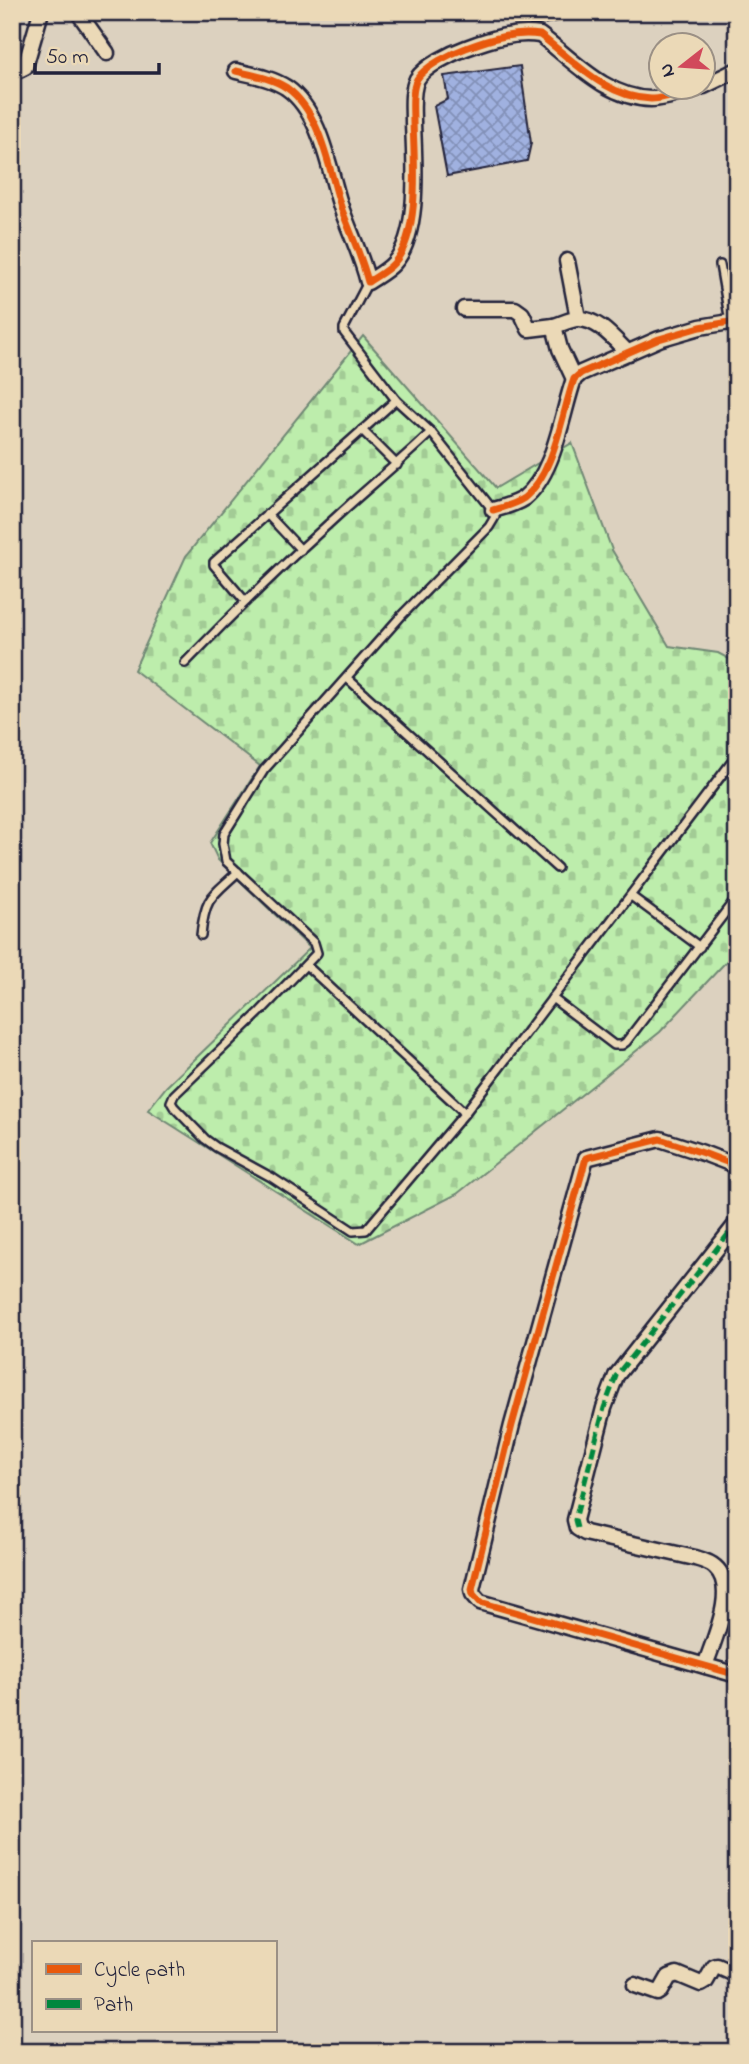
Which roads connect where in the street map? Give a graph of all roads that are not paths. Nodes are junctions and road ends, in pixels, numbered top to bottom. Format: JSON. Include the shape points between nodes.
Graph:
{"nodes":[{"id":1,"x":41,"y":12,"type":"edge"},
{"id":2,"x":78,"y":12,"type":"edge"},
{"id":3,"x":107,"y":53,"type":"dead end"},
{"id":4,"x":12,"y":71,"type":"edge"},
{"id":5,"x":236,"y":71,"type":"dead end"},
{"id":6,"x":737,"y":71,"type":"edge"},
{"id":7,"x":718,"y":80,"type":"edge"},
{"id":8,"x":648,"y":98,"type":"edge"},
{"id":9,"x":567,"y":261,"type":"dead end"},
{"id":10,"x":720,"y":265,"type":"dead end"},
{"id":11,"x":368,"y":282,"type":"junction"},
{"id":12,"x":464,"y":309,"type":"dead end"},
{"id":13,"x":578,"y":318,"type":"junction"},
{"id":14,"x":734,"y":323,"type":"edge"},
{"id":15,"x":554,"y":326,"type":"junction"},
{"id":16,"x":628,"y":353,"type":"junction"},
{"id":17,"x":574,"y":379,"type":"junction"},
{"id":18,"x":396,"y":400,"type":"junction"},
{"id":19,"x":362,"y":430,"type":"junction"},
{"id":20,"x":431,"y":432,"type":"junction"},
{"id":21,"x":397,"y":465,"type":"junction"},
{"id":22,"x":494,"y":510,"type":"junction"},
{"id":23,"x":267,"y":514,"type":"junction"},
{"id":24,"x":302,"y":550,"type":"junction"},
{"id":25,"x":246,"y":601,"type":"junction"},
{"id":26,"x":185,"y":663,"type":"dead end"},
{"id":27,"x":347,"y":678,"type":"junction"},
{"id":28,"x":737,"y":755,"type":"edge"},
{"id":29,"x":557,"y":868,"type":"dead end"},
{"id":30,"x":237,"y":872,"type":"junction"},
{"id":31,"x":631,"y":896,"type":"junction"},
{"id":32,"x":737,"y":897,"type":"edge"},
{"id":33,"x":201,"y":935,"type":"dead end"},
{"id":34,"x":700,"y":947,"type":"junction"},
{"id":35,"x":306,"y":965,"type":"junction"},
{"id":36,"x":552,"y":998,"type":"junction"},
{"id":37,"x":465,"y":1113,"type":"junction"},
{"id":38,"x":737,"y":1166,"type":"edge"},
{"id":39,"x":737,"y":1223,"type":"edge"},
{"id":40,"x":705,"y":1666,"type":"junction"},
{"id":41,"x":737,"y":1675,"type":"edge"},
{"id":42,"x":737,"y":1975,"type":"edge"},
{"id":43,"x":635,"y":1985,"type":"dead end"}],
"edges":[{"from":1,"to":4,"type":"street","via":[[25,67]]},
{"from":2,"to":3,"type":"street"},
{"from":5,"to":11,"type":"street","via":[[287,88],[303,104],[314,123]]},
{"from":6,"to":7,"type":"street"},
{"from":8,"to":11,"type":"street","via":[[614,91],[540,35],[497,38],[453,53],[417,80],[415,184],[404,248],[395,262]]},
{"from":9,"to":13,"type":"street"},
{"from":10,"to":14,"type":"lane"},
{"from":11,"to":18,"type":"lane","via":[[344,330]]},
{"from":12,"to":15,"type":"street","via":[[515,309],[529,329]]},
{"from":13,"to":15,"type":"street"},
{"from":13,"to":16,"type":"street","via":[[608,332]]},
{"from":14,"to":16,"type":"street","via":[[677,333]]},
{"from":15,"to":17,"type":"street"},
{"from":16,"to":17,"type":"street"},
{"from":17,"to":22,"type":"street","via":[[545,471],[523,498]]},
{"from":18,"to":19,"type":"lane"},
{"from":18,"to":20,"type":"lane"},
{"from":19,"to":21,"type":"lane"},
{"from":19,"to":23,"type":"lane"},
{"from":20,"to":21,"type":"lane"},
{"from":20,"to":22,"type":"lane"},
{"from":21,"to":24,"type":"lane"},
{"from":22,"to":27,"type":"lane","via":[[489,527]]},
{"from":23,"to":24,"type":"lane"},
{"from":23,"to":25,"type":"lane","via":[[213,563]]},
{"from":24,"to":25,"type":"lane"},
{"from":25,"to":26,"type":"lane"},
{"from":27,"to":29,"type":"lane"},
{"from":27,"to":30,"type":"lane","via":[[264,770],[224,834],[226,861]]},
{"from":28,"to":31,"type":"lane"},
{"from":30,"to":33,"type":"lane","via":[[209,900]]},
{"from":30,"to":35,"type":"lane","via":[[314,943],[317,953]]},
{"from":31,"to":34,"type":"lane"},
{"from":31,"to":36,"type":"lane"},
{"from":32,"to":34,"type":"lane"},
{"from":34,"to":36,"type":"lane","via":[[622,1045],[611,1043]]},
{"from":35,"to":37,"type":"lane"},
{"from":35,"to":37,"type":"lane","via":[[172,1098],[174,1107],[205,1139],[353,1231],[363,1231]]},
{"from":36,"to":37,"type":"lane"},
{"from":38,"to":40,"type":"street","via":[[660,1139],[586,1158],[472,1589],[481,1602]]},
{"from":39,"to":40,"type":"street","via":[[616,1376],[575,1520],[585,1533],[695,1558],[721,1574],[725,1603]]},
{"from":40,"to":41,"type":"street"},
{"from":42,"to":43,"type":"street","via":[[717,1966],[701,1984],[677,1974],[669,1977],[658,1993]]}]}
